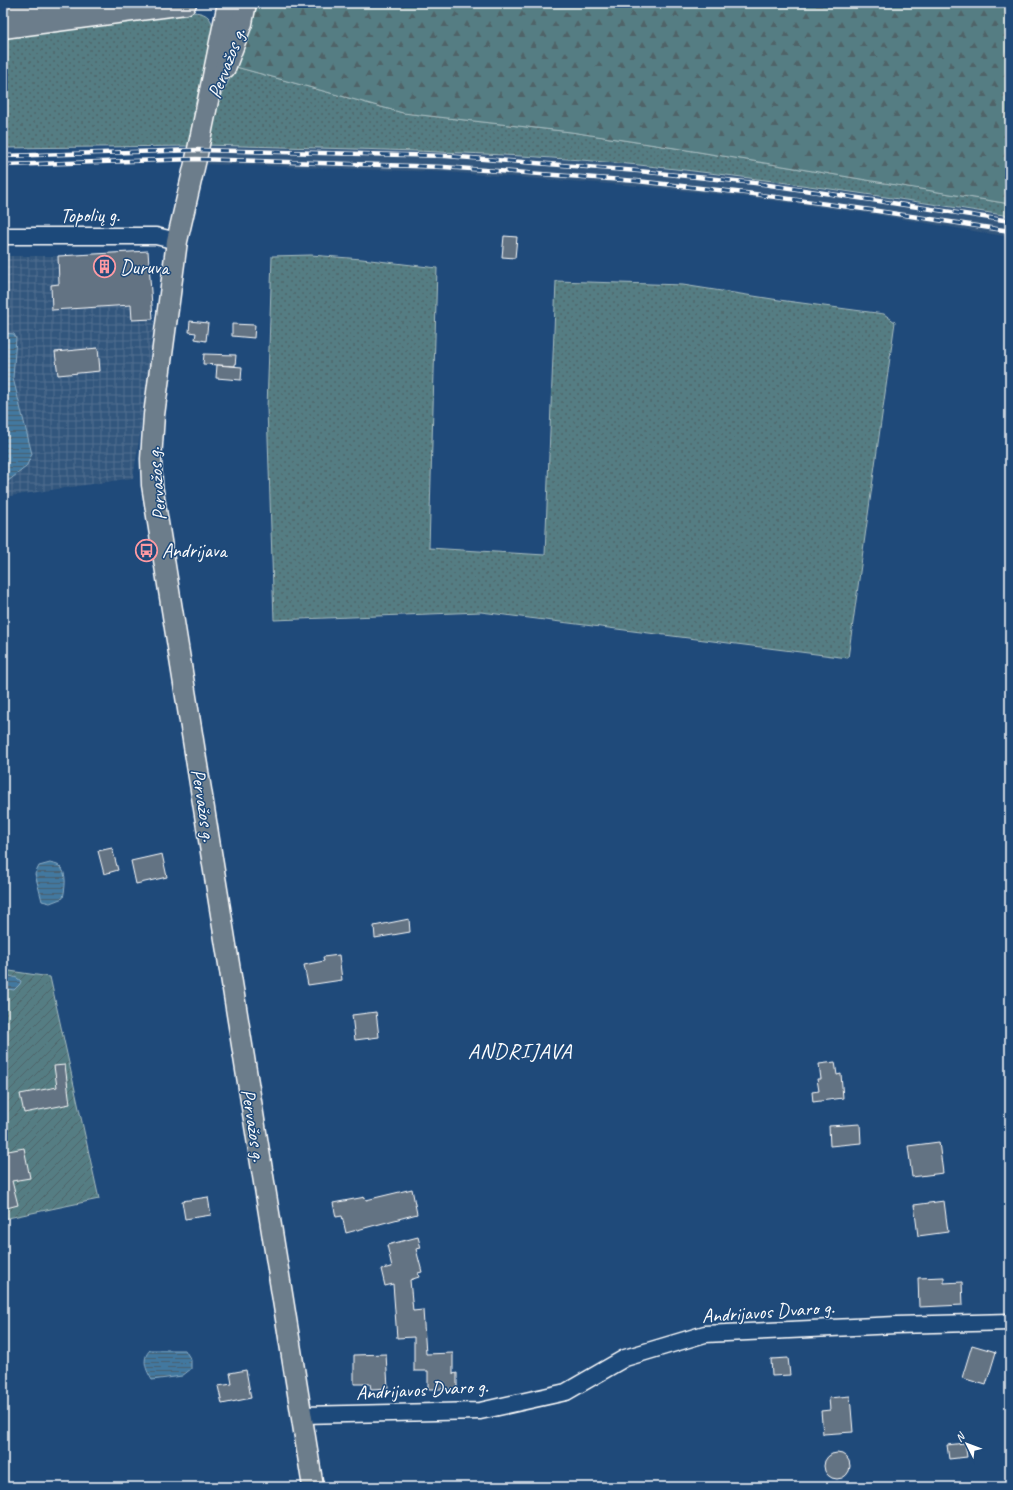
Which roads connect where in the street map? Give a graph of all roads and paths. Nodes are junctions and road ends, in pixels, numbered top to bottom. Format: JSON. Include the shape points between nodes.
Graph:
{"nodes":[{"id":1,"x":63,"y":3,"type":"edge"},
{"id":2,"x":185,"y":3,"type":"edge"},
{"id":3,"x":228,"y":3,"type":"edge"},
{"id":4,"x":246,"y":3,"type":"edge"},
{"id":5,"x":3,"y":12,"type":"edge"},
{"id":6,"x":3,"y":27,"type":"edge"},
{"id":7,"x":203,"y":122,"type":"junction"},
{"id":8,"x":3,"y":236,"type":"edge"},
{"id":9,"x":177,"y":242,"type":"junction"},
{"id":10,"x":1010,"y":1322,"type":"edge"},
{"id":11,"x":302,"y":1415,"type":"junction"},
{"id":12,"x":313,"y":1487,"type":"edge"}],
"edges":[{"from":1,"to":5,"type":"highway"},
{"from":2,"to":6,"type":"highway"},
{"from":3,"to":7,"type":"main road","name":"Pervažos g."},
{"from":4,"to":7,"type":"main road","name":"Pervažos g.","via":[[242,23]]},
{"from":7,"to":9,"type":"main road","name":"Pervažos g."},
{"from":8,"to":9,"type":"street","name":"Topolių g.","via":[[156,236]]},
{"from":9,"to":11,"type":"main road","name":"Pervažos g.","via":[[154,415],[152,485]]},
{"from":10,"to":11,"type":"street","name":"Andrijavos Dvaro g.","via":[[705,1334],[625,1358],[566,1392],[480,1411]]},
{"from":11,"to":12,"type":"main road","name":"Pervažos g."}]}
